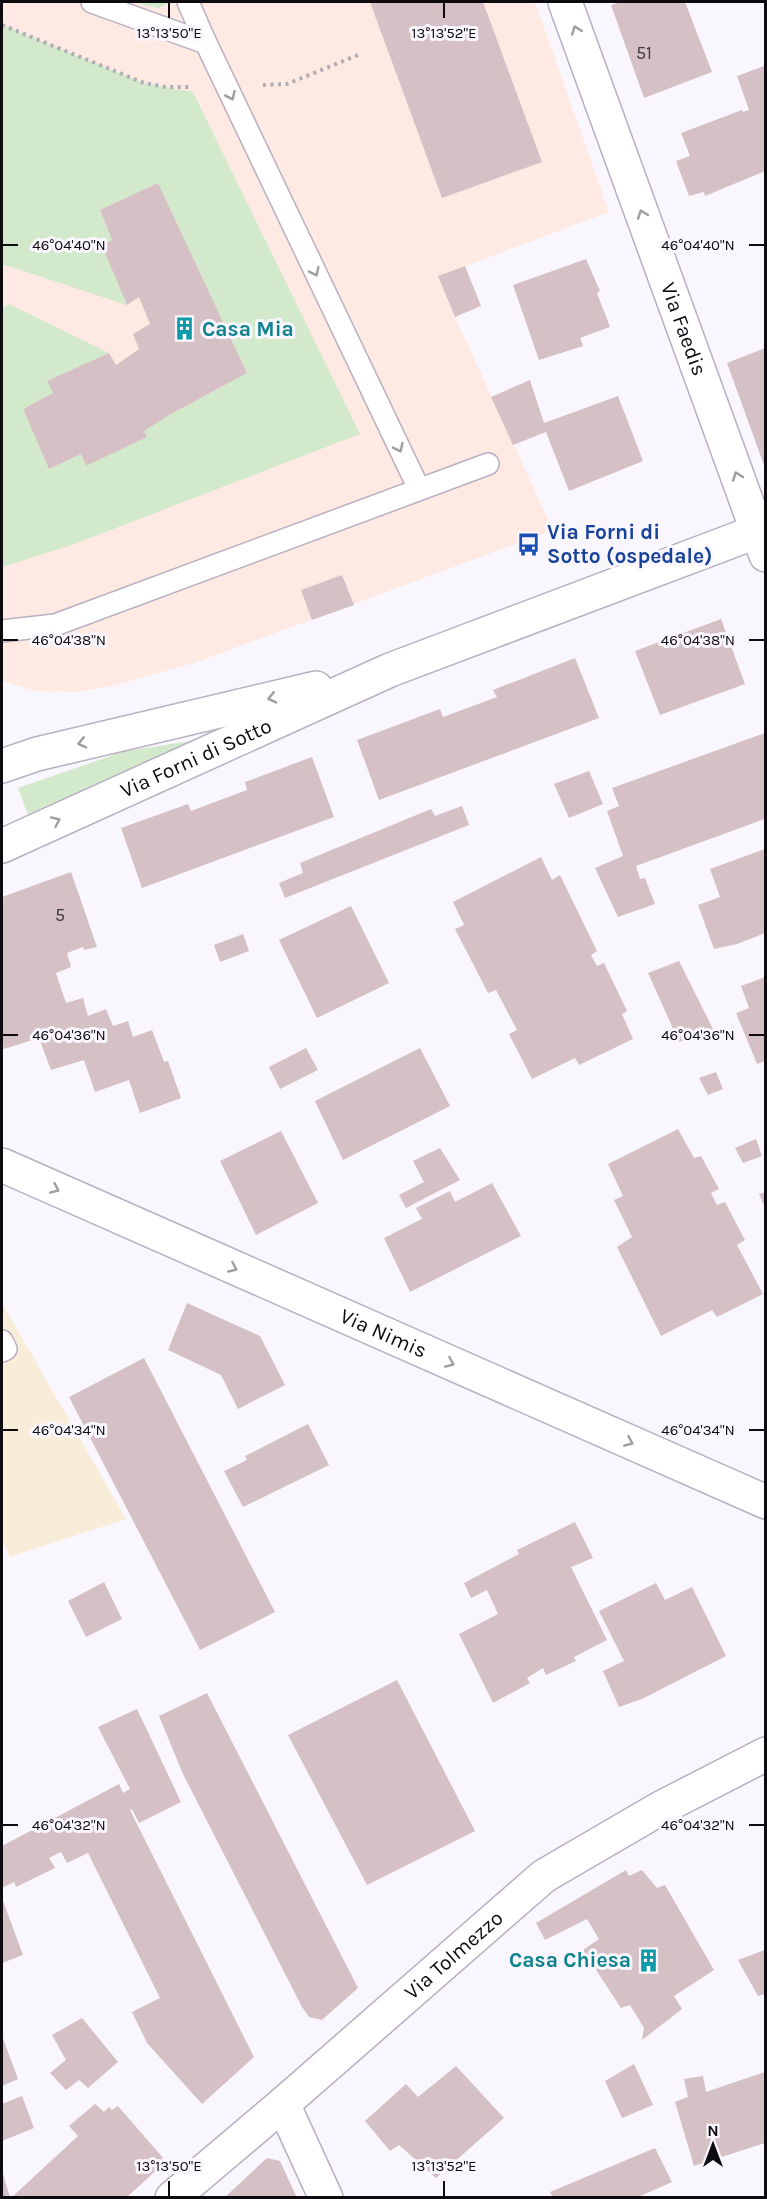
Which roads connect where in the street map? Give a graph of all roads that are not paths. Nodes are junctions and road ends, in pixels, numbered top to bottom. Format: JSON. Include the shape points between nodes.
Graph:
{"nodes":[{"id":1,"x":92,"y":2,"type":"edge"},
{"id":2,"x":188,"y":2,"type":"edge"},
{"id":3,"x":565,"y":2,"type":"edge"},
{"id":4,"x":206,"y":43,"type":"junction"},
{"id":5,"x":488,"y":464,"type":"dead end"},
{"id":6,"x":419,"y":489,"type":"junction"},
{"id":7,"x":763,"y":538,"type":"edge"},
{"id":8,"x":2,"y":631,"type":"edge"},
{"id":9,"x":390,"y":670,"type":"junction"},
{"id":10,"x":2,"y":766,"type":"edge"},
{"id":11,"x":2,"y":845,"type":"edge"},
{"id":12,"x":2,"y":1165,"type":"edge"},
{"id":13,"x":2,"y":1341,"type":"edge"},
{"id":14,"x":2,"y":1351,"type":"edge"},
{"id":15,"x":765,"y":1502,"type":"edge"},
{"id":16,"x":765,"y":1754,"type":"edge"},
{"id":17,"x":283,"y":2104,"type":"junction"},
{"id":18,"x":172,"y":2198,"type":"edge"},
{"id":19,"x":326,"y":2198,"type":"edge"}],
"edges":[{"from":1,"to":4,"type":"lane"},
{"from":2,"to":4,"type":"lane"},
{"from":7,"to":3,"type":"street","name":"Via Faedis","one_way":true},
{"from":4,"to":6,"type":"lane","one_way":true},
{"from":5,"to":6,"type":"lane"},
{"from":6,"to":8,"type":"lane","via":[[55,625]]},
{"from":7,"to":9,"type":"street","name":"Via Forni di Sotto"},
{"from":9,"to":10,"type":"street","name":"Via Forni di Sotto","one_way":true,"via":[[38,754]]},
{"from":11,"to":9,"type":"street","name":"Via Forni di Sotto","one_way":true},
{"from":12,"to":15,"type":"street","name":"Via Nimis","one_way":true},
{"from":13,"to":14,"type":"lane","via":[[6,1349]]},
{"from":16,"to":17,"type":"street","name":"Via Tolmezzo","via":[[659,1809],[544,1876]]},
{"from":17,"to":18,"type":"street","name":"Via Tolmezzo"},
{"from":17,"to":19,"type":"street"}]}
